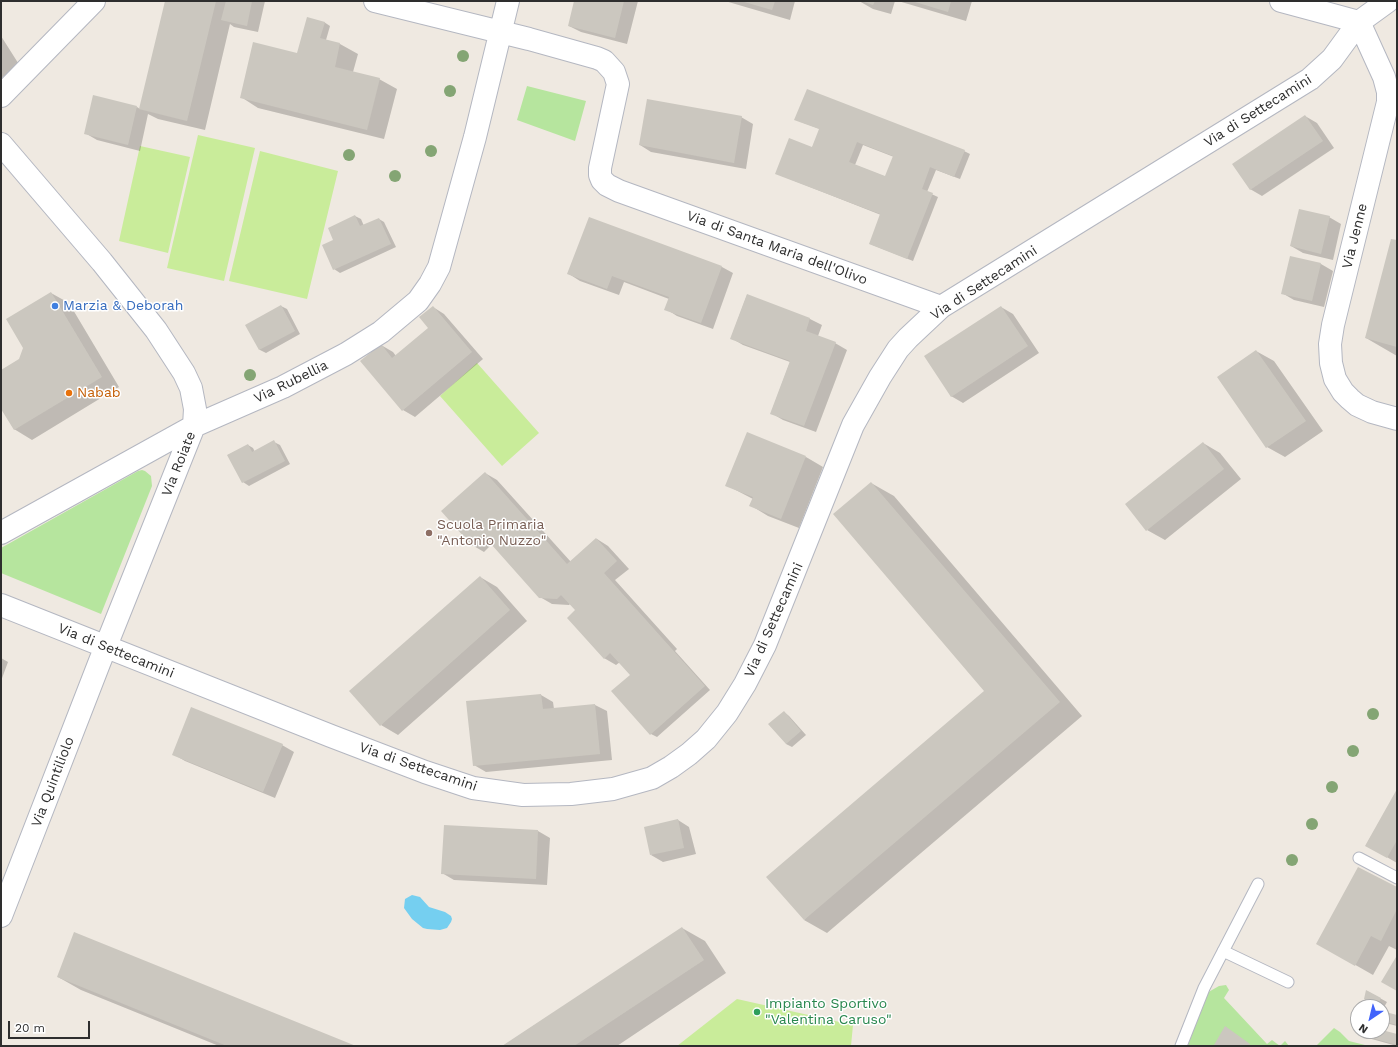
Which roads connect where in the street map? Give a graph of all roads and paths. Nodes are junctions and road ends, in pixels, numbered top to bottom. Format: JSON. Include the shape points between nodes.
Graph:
{"nodes":[{"id":1,"x":94,"y":1,"type":"edge"},
{"id":2,"x":375,"y":1,"type":"edge"},
{"id":3,"x":508,"y":1,"type":"edge"},
{"id":4,"x":1281,"y":1,"type":"edge"},
{"id":5,"x":1388,"y":1,"type":"edge"},
{"id":6,"x":1359,"y":22,"type":"junction"},
{"id":7,"x":500,"y":32,"type":"junction"},
{"id":8,"x":1,"y":96,"type":"edge"},
{"id":9,"x":1,"y":144,"type":"edge"},
{"id":10,"x":941,"y":307,"type":"junction"},
{"id":11,"x":1397,"y":419,"type":"edge"},
{"id":12,"x":194,"y":426,"type":"junction"},
{"id":13,"x":1,"y":533,"type":"edge"},
{"id":14,"x":1,"y":605,"type":"edge"},
{"id":15,"x":106,"y":647,"type":"junction"},
{"id":16,"x":1359,"y":858,"type":"dead end"},
{"id":17,"x":1397,"y":878,"type":"edge"},
{"id":18,"x":1258,"y":884,"type":"dead end"},
{"id":19,"x":1,"y":916,"type":"edge"},
{"id":20,"x":1223,"y":951,"type":"junction"},
{"id":21,"x":1288,"y":982,"type":"dead end"},
{"id":22,"x":1181,"y":1046,"type":"edge"}],
"edges":[{"from":1,"to":8,"type":"street"},
{"from":2,"to":7,"type":"street"},
{"from":3,"to":7,"type":"street"},
{"from":4,"to":6,"type":"street"},
{"from":5,"to":6,"type":"street","name":"Via di Settecamini"},
{"from":6,"to":10,"type":"street","name":"Via di Settecamini","via":[[1332,59],[1310,79]]},
{"from":6,"to":11,"type":"street","name":"Via Jenne","via":[[1384,77],[1388,102],[1333,325],[1331,363],[1335,379],[1350,399],[1372,412]]},
{"from":7,"to":10,"type":"street","name":"Via di Santa Maria dell'Olivo","via":[[597,58],[604,61],[614,72],[617,90],[600,168],[602,180],[613,188]]},
{"from":7,"to":12,"type":"street","name":"Via Rubellia","via":[[475,137],[439,267],[418,301],[381,332],[346,354],[283,387]]},
{"from":9,"to":12,"type":"street","name":"Via Roiate","via":[[102,262],[170,350],[191,388],[195,409]]},
{"from":10,"to":15,"type":"street","name":"Via di Settecamini","via":[[898,350],[867,398],[842,451],[765,646],[734,703],[706,739],[652,778],[613,788],[565,795],[523,795],[473,788],[418,770]]},
{"from":12,"to":13,"type":"street","name":"Via Rubellia"},
{"from":12,"to":15,"type":"street","name":"Via Roiate"},
{"from":14,"to":15,"type":"street","name":"Via di Settecamini"},
{"from":15,"to":19,"type":"street","name":"Via Quintiliolo"},
{"from":16,"to":17,"type":"lane"},
{"from":18,"to":20,"type":"lane"},
{"from":20,"to":21,"type":"lane"},
{"from":20,"to":22,"type":"lane","via":[[1197,1003]]}]}
